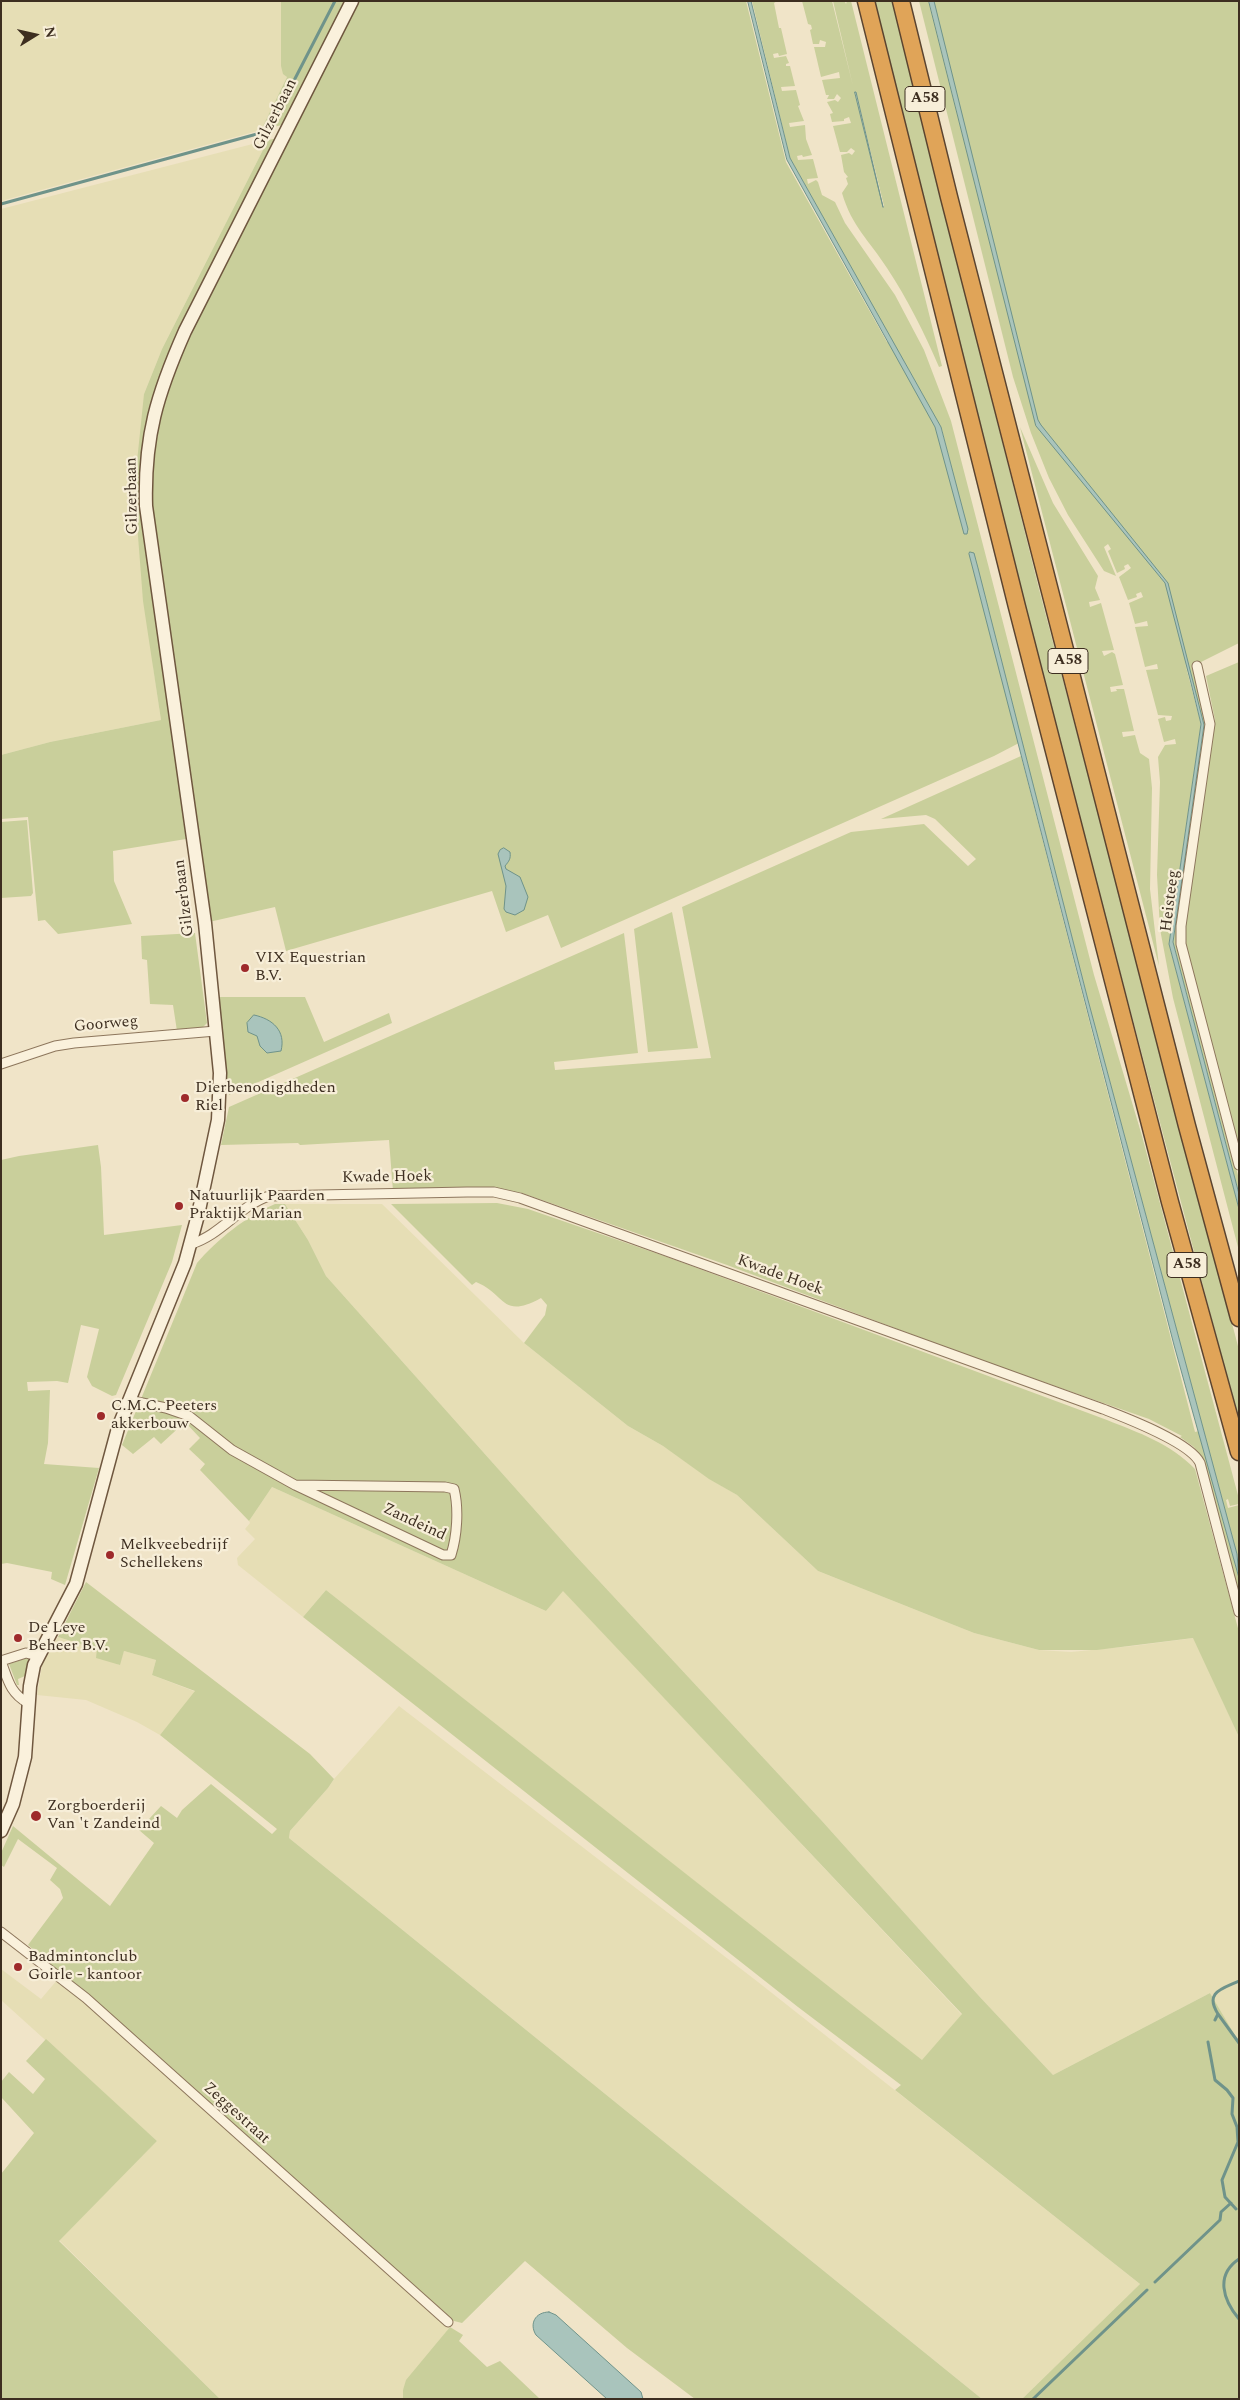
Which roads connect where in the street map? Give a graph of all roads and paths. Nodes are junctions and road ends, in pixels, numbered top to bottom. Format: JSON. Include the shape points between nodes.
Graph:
{"nodes":[{"id":1,"x":352,"y":1,"type":"edge"},
{"id":2,"x":866,"y":1,"type":"edge"},
{"id":3,"x":901,"y":1,"type":"edge"},
{"id":4,"x":1197,"y":666,"type":"dead end"},
{"id":5,"x":216,"y":1031,"type":"junction"},
{"id":6,"x":1,"y":1064,"type":"edge"},
{"id":7,"x":1239,"y":1165,"type":"edge"},
{"id":8,"x":191,"y":1244,"type":"junction"},
{"id":9,"x":1239,"y":1318,"type":"edge"},
{"id":10,"x":128,"y":1400,"type":"junction"},
{"id":11,"x":1239,"y":1452,"type":"edge"},
{"id":12,"x":296,"y":1485,"type":"junction"},
{"id":13,"x":1239,"y":1612,"type":"edge"},
{"id":14,"x":37,"y":1656,"type":"junction"},
{"id":15,"x":1,"y":1661,"type":"edge"},
{"id":16,"x":28,"y":1703,"type":"junction"},
{"id":17,"x":1,"y":1831,"type":"edge"},
{"id":18,"x":1,"y":1932,"type":"edge"},
{"id":19,"x":448,"y":2322,"type":"dead end"}],
"edges":[{"from":1,"to":5,"type":"street","name":"Gilzerbaan","via":[[181,339],[160,390],[148,449],[149,536],[200,881]]},
{"from":2,"to":11,"type":"highway","number":"A58","via":[[1017,607],[1170,1202]]},
{"from":3,"to":9,"type":"highway","number":"A58","via":[[1187,1126]]},
{"from":4,"to":7,"type":"street","name":"Heisteeg","via":[[1210,724],[1181,944]]},
{"from":5,"to":6,"type":"street","name":"Goorweg","via":[[74,1043]]},
{"from":5,"to":8,"type":"street","via":[[220,1073],[218,1120]]},
{"from":8,"to":10,"type":"street","via":[[179,1282]]},
{"from":8,"to":13,"type":"street","name":"Kwade Hoek","via":[[203,1240],[259,1200],[278,1195],[494,1192],[520,1198],[1103,1409],[1190,1450],[1200,1463]]},
{"from":10,"to":12,"type":"street","name":"Zandeind","via":[[182,1412],[232,1450]]},
{"from":10,"to":14,"type":"street","via":[[112,1447],[76,1584]]},
{"from":12,"to":12,"type":"street","name":"Zandeind","via":[[443,1555],[451,1555],[455,1542],[454,1489]]},
{"from":14,"to":15,"type":"street","via":[[26,1654]]},
{"from":14,"to":16,"type":"street"},
{"from":15,"to":16,"type":"street","via":[[16,1696]]},
{"from":16,"to":17,"type":"street","via":[[22,1773]]},
{"from":18,"to":19,"type":"street","name":"Zeggestraat","via":[[86,1998]]}]}
